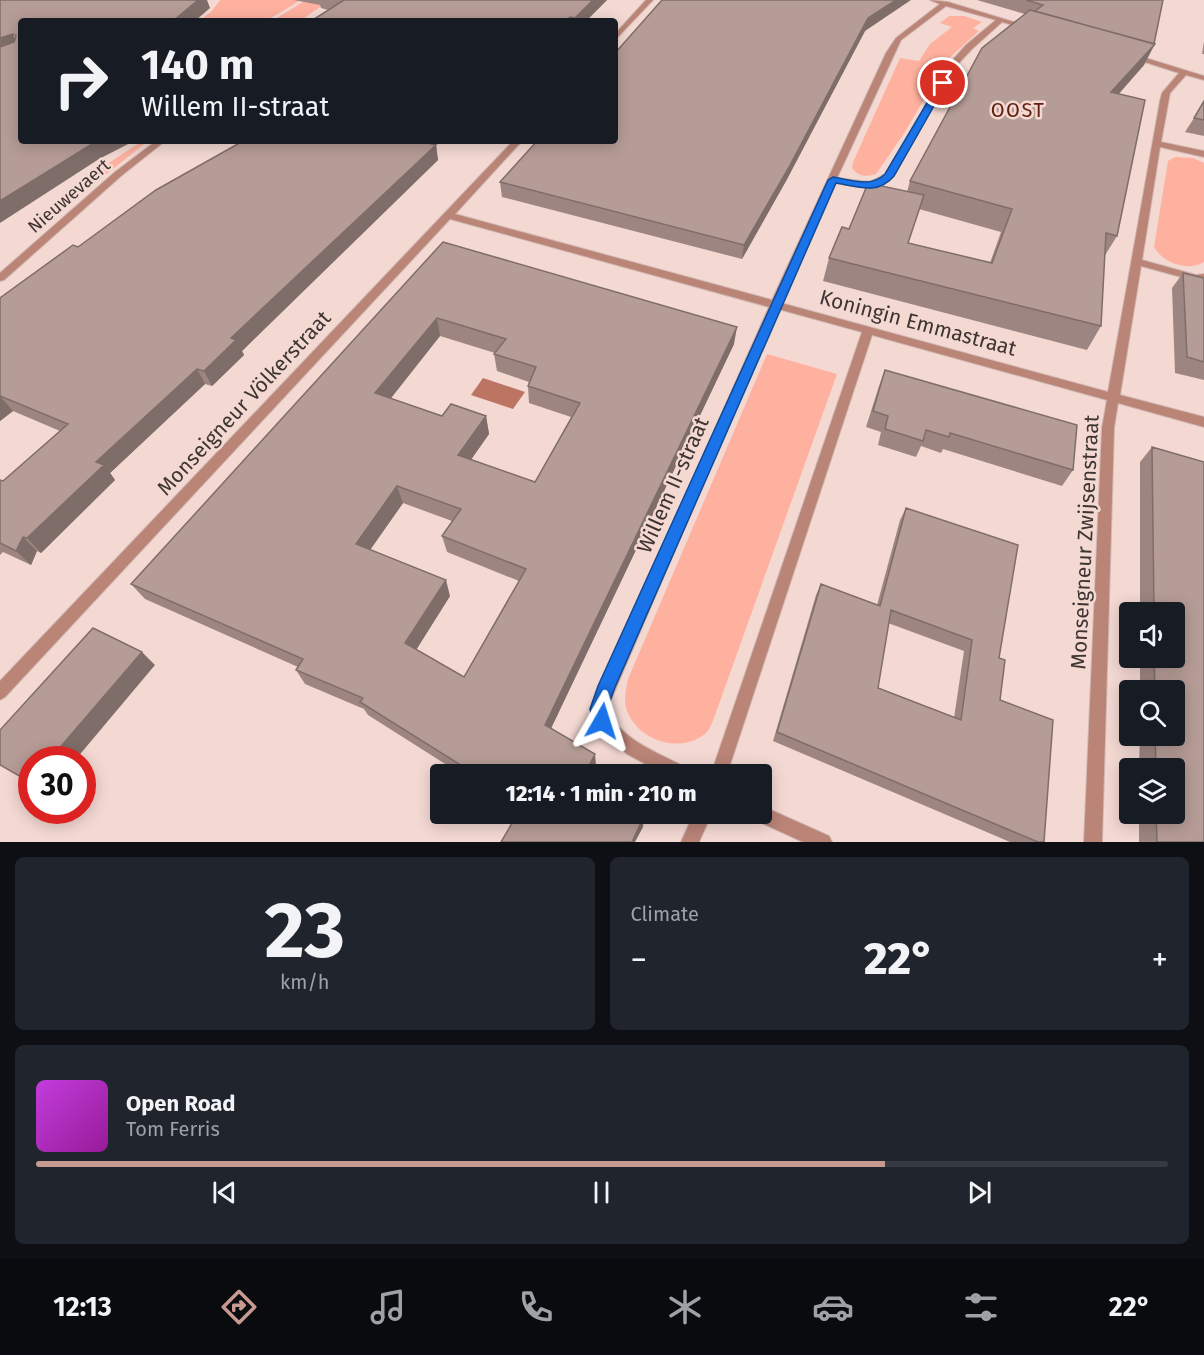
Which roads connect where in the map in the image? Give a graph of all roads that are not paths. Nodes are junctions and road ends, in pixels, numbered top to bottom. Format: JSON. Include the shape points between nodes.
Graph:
{"nodes":[{"id":1,"x":650,"y":0,"type":"edge"},
{"id":2,"x":933,"y":0,"type":"edge"},
{"id":3,"x":946,"y":3,"type":"junction"},
{"id":4,"x":1001,"y":20,"type":"junction"},
{"id":5,"x":1037,"y":30,"type":"edge"},
{"id":6,"x":618,"y":35,"type":"edge"},
{"id":7,"x":1124,"y":55,"type":"edge"},
{"id":8,"x":1184,"y":72,"type":"junction"},
{"id":9,"x":1204,"y":78,"type":"edge"},
{"id":10,"x":1156,"y":143,"type":"junction"},
{"id":11,"x":157,"y":144,"type":"edge"},
{"id":12,"x":514,"y":144,"type":"edge"},
{"id":13,"x":1204,"y":153,"type":"edge"},
{"id":14,"x":833,"y":180,"type":"junction"},
{"id":15,"x":448,"y":215,"type":"junction"},
{"id":16,"x":1136,"y":262,"type":"junction"},
{"id":17,"x":1204,"y":277,"type":"edge"},
{"id":18,"x":0,"y":278,"type":"edge"},
{"id":19,"x":775,"y":305,"type":"junction"},
{"id":20,"x":869,"y":329,"type":"junction"},
{"id":21,"x":1112,"y":397,"type":"junction"},
{"id":22,"x":1204,"y":422,"type":"edge"},
{"id":23,"x":0,"y":692,"type":"edge"},
{"id":24,"x":663,"y":764,"type":"edge"},
{"id":25,"x":722,"y":764,"type":"edge"},
{"id":26,"x":772,"y":819,"type":"edge"},
{"id":27,"x":698,"y":824,"type":"edge"},
{"id":28,"x":1093,"y":834,"type":"edge"},
{"id":29,"x":690,"y":842,"type":"edge"},
{"id":30,"x":823,"y":842,"type":"edge"}],
"edges":[{"from":1,"to":6,"type":"street"},
{"from":2,"to":3,"type":"street"},
{"from":3,"to":4,"type":"street"},
{"from":3,"to":14,"type":"street","name":"Willem II-straat","via":[[898,39]]},
{"from":4,"to":5,"type":"street"},
{"from":4,"to":14,"type":"street","via":[[953,65],[889,176],[880,184],[867,186]]},
{"from":7,"to":8,"type":"street"},
{"from":8,"to":9,"type":"street"},
{"from":8,"to":10,"type":"street","name":"Monseigneur Zwijsenstraat","via":[[1166,93]]},
{"from":10,"to":13,"type":"street"},
{"from":10,"to":16,"type":"street","name":"Monseigneur Zwijsenstraat"},
{"from":11,"to":18,"type":"street","name":"Nieuwevaert"},
{"from":12,"to":15,"type":"street","name":"Monseigneur Völkerstraat"},
{"from":14,"to":19,"type":"street","name":"Willem II-straat"},
{"from":15,"to":19,"type":"street","name":"Koningin Emmastraat"},
{"from":15,"to":23,"type":"street","name":"Monseigneur Völkerstraat"},
{"from":16,"to":17,"type":"street"},
{"from":16,"to":21,"type":"street","name":"Monseigneur Zwijsenstraat"},
{"from":19,"to":20,"type":"street","name":"Koningin Emmastraat"},
{"from":19,"to":24,"type":"street","name":"Willem II-straat","via":[[598,709],[602,721],[616,737]]},
{"from":20,"to":21,"type":"street","name":"Koningin Emmastraat"},
{"from":20,"to":25,"type":"street"},
{"from":21,"to":22,"type":"street","name":"Koningin Emmastraat"},
{"from":21,"to":28,"type":"street","name":"Monseigneur Zwijsenstraat"},
{"from":26,"to":30,"type":"street"},
{"from":27,"to":29,"type":"street"}]}
